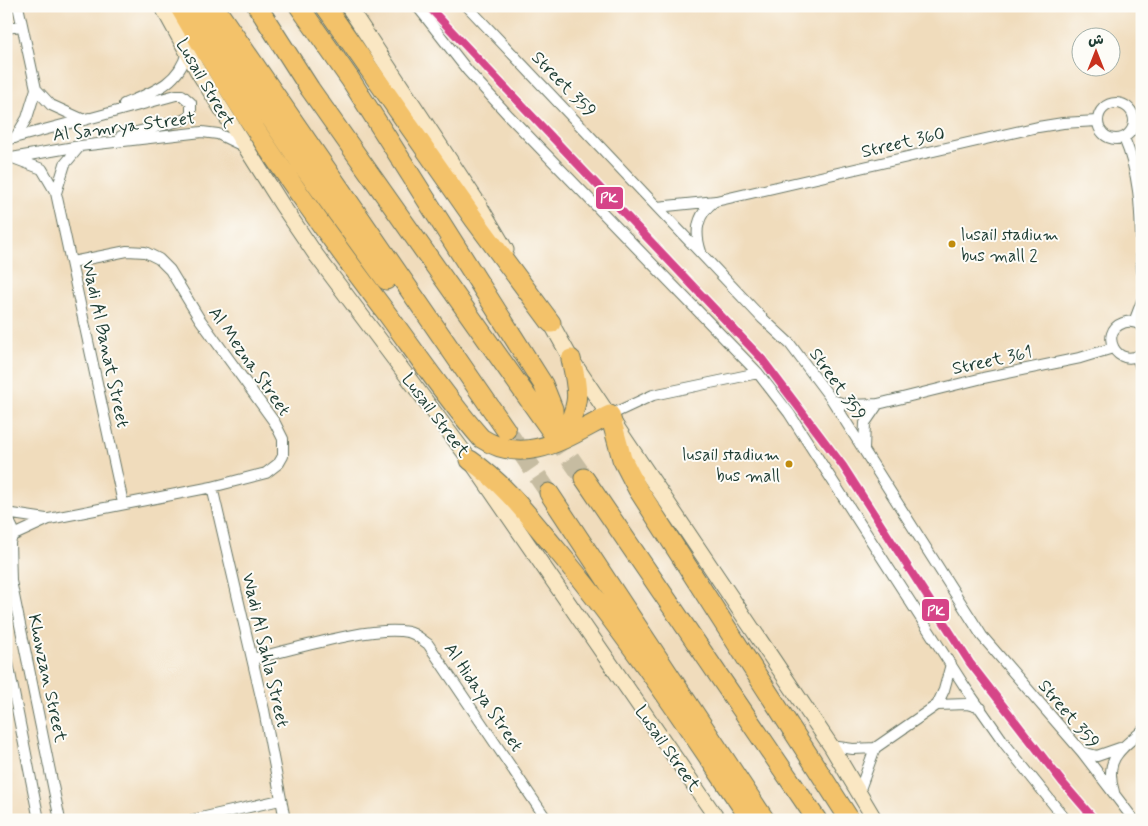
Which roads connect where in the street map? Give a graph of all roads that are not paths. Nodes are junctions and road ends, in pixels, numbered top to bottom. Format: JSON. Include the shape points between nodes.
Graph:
{"nodes":[{"id":1,"x":18,"y":6,"type":"edge"},
{"id":2,"x":162,"y":6,"type":"edge"},
{"id":3,"x":179,"y":6,"type":"edge"},
{"id":4,"x":195,"y":6,"type":"edge"},
{"id":5,"x":214,"y":6,"type":"edge"},
{"id":6,"x":257,"y":6,"type":"edge"},
{"id":7,"x":299,"y":6,"type":"edge"},
{"id":8,"x":325,"y":6,"type":"edge"},
{"id":9,"x":348,"y":6,"type":"edge"},
{"id":10,"x":417,"y":6,"type":"edge"},
{"id":11,"x":467,"y":6,"type":"edge"},
{"id":12,"x":21,"y":26,"type":"junction"},
{"id":13,"x":6,"y":28,"type":"edge"},
{"id":14,"x":187,"y":52,"type":"junction"},
{"id":15,"x":36,"y":89,"type":"junction"},
{"id":16,"x":84,"y":120,"type":"junction"},
{"id":17,"x":1097,"y":121,"type":"junction"},
{"id":18,"x":1124,"y":138,"type":"junction"},
{"id":19,"x":10,"y":139,"type":"edge"},
{"id":20,"x":80,"y":146,"type":"junction"},
{"id":21,"x":242,"y":146,"type":"junction"},
{"id":22,"x":10,"y":158,"type":"edge"},
{"id":23,"x":56,"y":193,"type":"junction"},
{"id":24,"x":716,"y":201,"type":"junction"},
{"id":25,"x":658,"y":207,"type":"junction"},
{"id":26,"x":702,"y":254,"type":"junction"},
{"id":27,"x":72,"y":262,"type":"junction"},
{"id":28,"x":1142,"y":271,"type":"edge"},
{"id":29,"x":1142,"y":300,"type":"edge"},
{"id":30,"x":551,"y":323,"type":"junction"},
{"id":31,"x":1138,"y":324,"type":"edge"},
{"id":32,"x":1113,"y":348,"type":"junction"},
{"id":33,"x":1139,"y":354,"type":"edge"},
{"id":34,"x":571,"y":359,"type":"junction"},
{"id":35,"x":1142,"y":372,"type":"edge"},
{"id":36,"x":758,"y":373,"type":"junction"},
{"id":37,"x":832,"y":400,"type":"junction"},
{"id":38,"x":878,"y":404,"type":"junction"},
{"id":39,"x":490,"y":407,"type":"junction"},
{"id":40,"x":610,"y":415,"type":"junction"},
{"id":41,"x":506,"y":430,"type":"tunnel mouth"},
{"id":42,"x":558,"y":437,"type":"junction"},
{"id":43,"x":864,"y":451,"type":"junction"},
{"id":44,"x":470,"y":460,"type":"junction"},
{"id":45,"x":584,"y":478,"type":"tunnel mouth"},
{"id":46,"x":212,"y":487,"type":"junction"},
{"id":47,"x":549,"y":493,"type":"tunnel mouth"},
{"id":48,"x":122,"y":503,"type":"junction"},
{"id":49,"x":6,"y":514,"type":"edge"},
{"id":50,"x":49,"y":519,"type":"junction"},
{"id":51,"x":9,"y":541,"type":"edge"},
{"id":52,"x":6,"y":653,"type":"edge"},
{"id":53,"x":252,"y":659,"type":"junction"},
{"id":54,"x":951,"y":664,"type":"junction"},
{"id":55,"x":937,"y":705,"type":"junction"},
{"id":56,"x":981,"y":708,"type":"junction"},
{"id":57,"x":1142,"y":732,"type":"edge"},
{"id":58,"x":831,"y":746,"type":"junction"},
{"id":59,"x":1124,"y":746,"type":"junction"},
{"id":60,"x":875,"y":748,"type":"junction"},
{"id":61,"x":1082,"y":752,"type":"junction"},
{"id":62,"x":859,"y":792,"type":"junction"},
{"id":63,"x":1115,"y":798,"type":"junction"},
{"id":64,"x":280,"y":800,"type":"junction"},
{"id":65,"x":59,"y":815,"type":"edge"},
{"id":66,"x":717,"y":819,"type":"edge"},
{"id":67,"x":39,"y":820,"type":"edge"},
{"id":68,"x":66,"y":820,"type":"edge"},
{"id":69,"x":192,"y":820,"type":"edge"},
{"id":70,"x":285,"y":820,"type":"edge"},
{"id":71,"x":547,"y":820,"type":"edge"},
{"id":72,"x":751,"y":820,"type":"edge"},
{"id":73,"x":766,"y":820,"type":"edge"},
{"id":74,"x":817,"y":820,"type":"edge"},
{"id":75,"x":850,"y":820,"type":"edge"},
{"id":76,"x":875,"y":820,"type":"edge"},
{"id":77,"x":1066,"y":820,"type":"edge"},
{"id":78,"x":1134,"y":820,"type":"edge"}],
"edges":[{"from":1,"to":12,"type":"street"},
{"from":2,"to":14,"type":"street","name":"Lusail Street"},
{"from":3,"to":42,"type":"highway","via":[[273,159],[481,438],[517,452],[539,448]]},
{"from":4,"to":39,"type":"highway","via":[[298,158],[394,291]]},
{"from":5,"to":39,"type":"highway"},
{"from":6,"to":42,"type":"highway","via":[[310,88]]},
{"from":7,"to":42,"type":"highway","via":[[350,79],[543,384],[553,409]]},
{"from":8,"to":30,"type":"highway"},
{"from":9,"to":30,"type":"street","via":[[478,203]]},
{"from":10,"to":36,"type":"street","via":[[468,71],[509,116]]},
{"from":11,"to":25,"type":"street","name":"Street 359"},
{"from":12,"to":13,"type":"street"},
{"from":12,"to":15,"type":"street"},
{"from":14,"to":16,"type":"street","name":"Al Samrya Street","via":[[182,67],[165,85]]},
{"from":14,"to":21,"type":"street","name":"Lusail Street"},
{"from":15,"to":16,"type":"street","via":[[51,105]]},
{"from":15,"to":19,"type":"street","via":[[27,118]]},
{"from":16,"to":19,"type":"street","name":"Al Samrya Street"},
{"from":16,"to":20,"type":"street","via":[[176,95],[188,98],[192,108],[187,119]]},
{"from":17,"to":18,"type":"street","via":[[1099,130],[1106,137],[1114,140]]},
{"from":17,"to":18,"type":"street","via":[[1107,106],[1116,103],[1125,106],[1132,112],[1134,122]]},
{"from":17,"to":24,"type":"street","name":"Street 360","via":[[1062,122],[1038,127]]},
{"from":18,"to":28,"type":"street","via":[[1138,182]]},
{"from":20,"to":21,"type":"street","name":"Al Samrya Street","via":[[202,132],[218,134]]},
{"from":20,"to":22,"type":"street","name":"Al Samrya Street"},
{"from":20,"to":23,"type":"street","via":[[65,164]]},
{"from":21,"to":44,"type":"street","name":"Lusail Street","via":[[316,255]]},
{"from":22,"to":23,"type":"street","name":"Wadi Al Banat Street","via":[[42,169]]},
{"from":23,"to":27,"type":"street","name":"Wadi Al Banat Street"},
{"from":24,"to":25,"type":"street","name":"Street 360"},
{"from":24,"to":26,"type":"street","via":[[699,219]]},
{"from":25,"to":26,"type":"street","name":"Street 359"},
{"from":26,"to":37,"type":"street","name":"Street 359","via":[[790,344]]},
{"from":27,"to":46,"type":"street","name":"Al Mezna Street","via":[[127,251],[145,252],[159,259],[170,270],[199,318],[275,423],[284,446],[279,463],[266,473]]},
{"from":27,"to":48,"type":"street","name":"Wadi Al Banat Street"},
{"from":29,"to":31,"type":"street"},
{"from":30,"to":34,"type":"street"},
{"from":31,"to":32,"type":"street","via":[[1121,323],[1111,338]]},
{"from":32,"to":33,"type":"street","via":[[1123,357]]},
{"from":32,"to":38,"type":"street","name":"Street 361"},
{"from":33,"to":35,"type":"street"},
{"from":34,"to":40,"type":"street"},
{"from":34,"to":42,"type":"highway","via":[[578,403]]},
{"from":36,"to":40,"type":"street","via":[[653,394]]},
{"from":36,"to":54,"type":"street","via":[[794,420]]},
{"from":37,"to":38,"type":"street","name":"Street 361","via":[[848,405]]},
{"from":37,"to":43,"type":"street","name":"Street 359"},
{"from":38,"to":43,"type":"street","via":[[865,423]]},
{"from":39,"to":41,"type":"highway"},
{"from":40,"to":42,"type":"highway"},
{"from":40,"to":58,"type":"street"},
{"from":40,"to":75,"type":"highway","via":[[622,459],[637,488]]},
{"from":43,"to":61,"type":"street","name":"Street 359","via":[[982,636]]},
{"from":44,"to":66,"type":"street","name":"Lusail Street"},
{"from":44,"to":72,"type":"highway","via":[[509,492],[585,584],[642,659]]},
{"from":45,"to":74,"type":"highway"},
{"from":46,"to":48,"type":"street","name":"Al Mezna Street"},
{"from":46,"to":53,"type":"street","name":"Wadi Al Sahla Street"},
{"from":47,"to":73,"type":"highway"},
{"from":48,"to":50,"type":"street","name":"Al Mezna Street"},
{"from":49,"to":50,"type":"street","name":"Al Mezna Street"},
{"from":49,"to":51,"type":"street","name":"Khowzan Street","via":[[11,523]]},
{"from":50,"to":51,"type":"street","name":"Al Mezna Street"},
{"from":51,"to":65,"type":"street","name":"Khowzan Street","via":[[11,581]]},
{"from":52,"to":67,"type":"street","name":"Khowzan Street"},
{"from":53,"to":64,"type":"street","name":"Wadi Al Sahla Street"},
{"from":53,"to":71,"type":"street","name":"Al Hidaya Street","via":[[346,638],[389,631],[410,632],[428,644]]},
{"from":54,"to":55,"type":"street"},
{"from":54,"to":56,"type":"street"},
{"from":55,"to":56,"type":"street","via":[[967,704]]},
{"from":55,"to":60,"type":"street"},
{"from":56,"to":77,"type":"street","via":[[1005,744]]},
{"from":57,"to":59,"type":"street"},
{"from":58,"to":60,"type":"street"},
{"from":58,"to":62,"type":"street"},
{"from":59,"to":61,"type":"street","via":[[1097,756]]},
{"from":59,"to":63,"type":"street","via":[[1112,761],[1110,772]]},
{"from":60,"to":62,"type":"street"},
{"from":61,"to":63,"type":"street","name":"Street 359"},
{"from":62,"to":76,"type":"street"},
{"from":63,"to":78,"type":"street","name":"Street 359"},
{"from":64,"to":69,"type":"street"},
{"from":64,"to":70,"type":"street","name":"Wadi Al Sahla Street"},
{"from":65,"to":68,"type":"street"}]}
